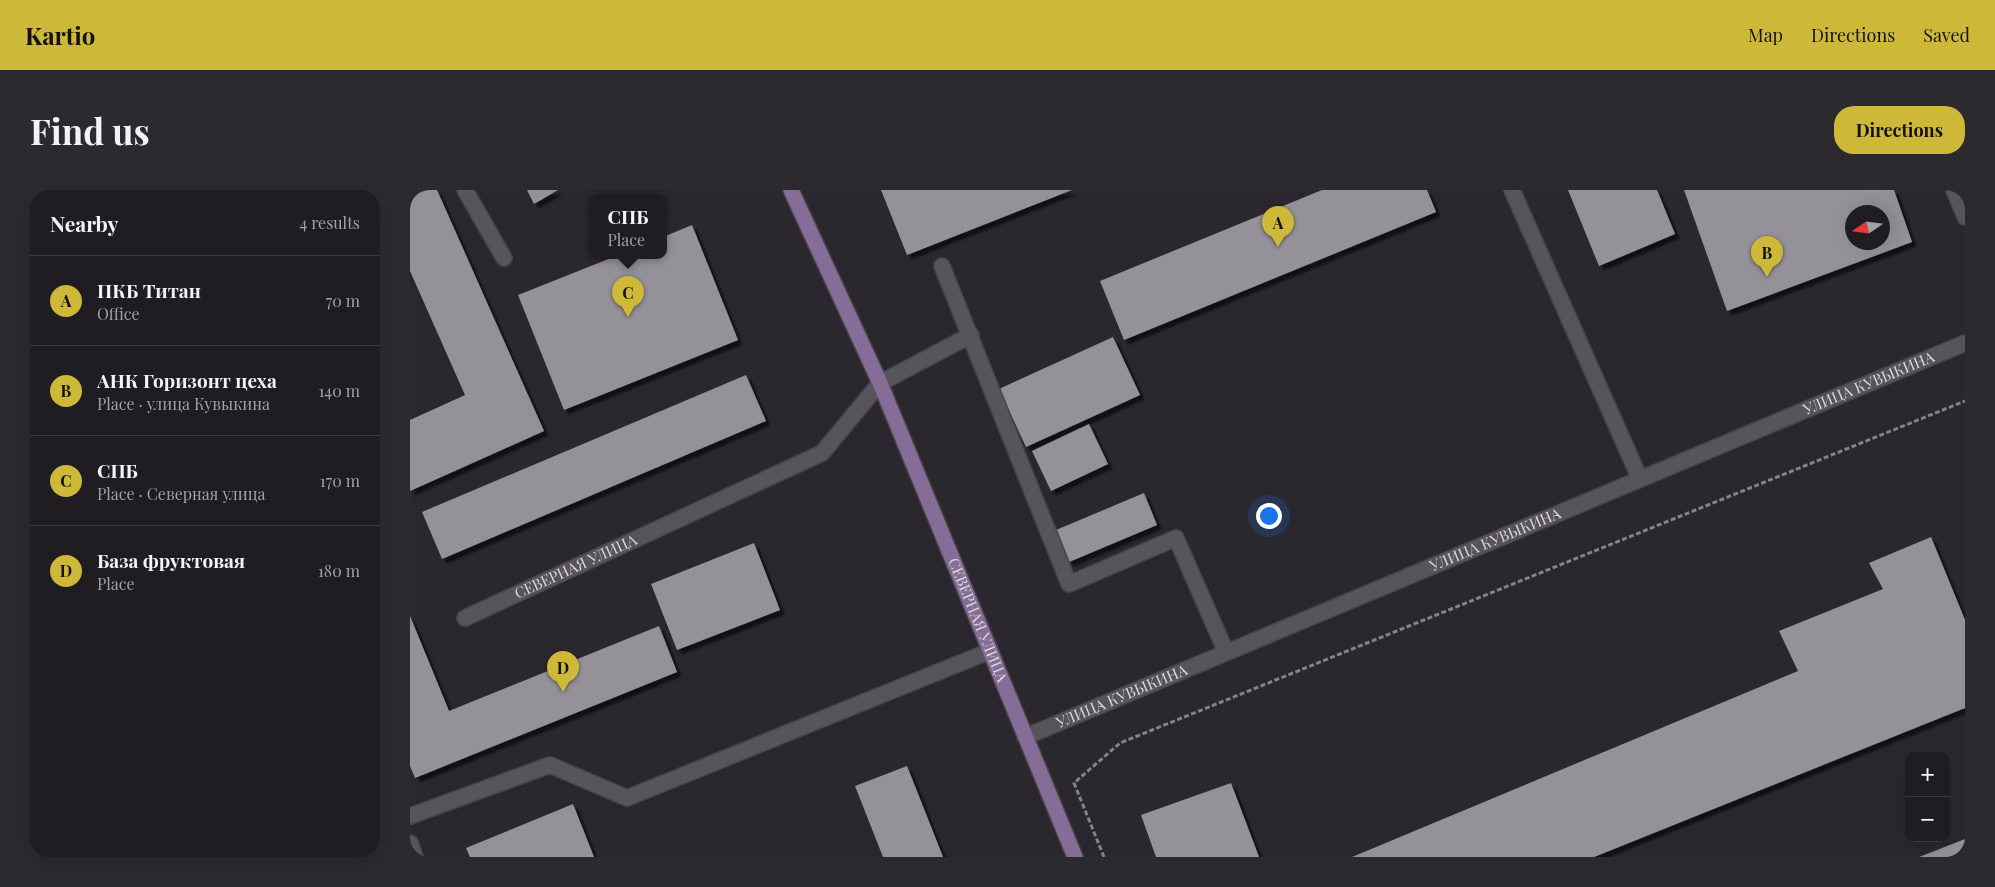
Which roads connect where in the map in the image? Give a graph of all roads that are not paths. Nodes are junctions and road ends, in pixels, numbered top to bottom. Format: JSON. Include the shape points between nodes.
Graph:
{"nodes":[{"id":1,"x":465,"y":190,"type":"edge"},
{"id":2,"x":790,"y":190,"type":"edge"},
{"id":3,"x":1512,"y":190,"type":"edge"},
{"id":4,"x":1954,"y":190,"type":"edge"},
{"id":5,"x":1965,"y":217,"type":"edge"},
{"id":6,"x":504,"y":258,"type":"dead end"},
{"id":7,"x":942,"y":266,"type":"dead end"},
{"id":8,"x":971,"y":335,"type":"junction"},
{"id":9,"x":1965,"y":343,"type":"edge"},
{"id":10,"x":880,"y":383,"type":"junction"},
{"id":11,"x":1640,"y":479,"type":"junction"},
{"id":12,"x":465,"y":618,"type":"dead end"},
{"id":13,"x":990,"y":651,"type":"junction"},
{"id":14,"x":1226,"y":652,"type":"junction"},
{"id":15,"x":1025,"y":737,"type":"junction"},
{"id":16,"x":410,"y":816,"type":"edge"},
{"id":17,"x":410,"y":844,"type":"edge"},
{"id":18,"x":415,"y":857,"type":"edge"},
{"id":19,"x":1075,"y":857,"type":"edge"}],
"edges":[{"from":1,"to":6,"type":"street"},
{"from":2,"to":10,"type":"main road","name":"СЕВЕРНАЯ УЛИЦА"},
{"from":3,"to":11,"type":"street"},
{"from":4,"to":5,"type":"street"},
{"from":7,"to":8,"type":"street"},
{"from":8,"to":10,"type":"street"},
{"from":8,"to":14,"type":"street","via":[[1069,584],[1176,538]]},
{"from":9,"to":11,"type":"street","name":"УЛИЦА КУВЫКИНА"},
{"from":10,"to":12,"type":"street","name":"СЕВЕРНАЯ УЛИЦА","via":[[822,453]]},
{"from":10,"to":13,"type":"main road","name":"СЕВЕРНАЯ УЛИЦА"},
{"from":11,"to":14,"type":"street","name":"УЛИЦА КУВЫКИНА"},
{"from":13,"to":15,"type":"main road","name":"СЕВЕРНАЯ УЛИЦА"},
{"from":13,"to":16,"type":"street","via":[[627,798],[550,765]]},
{"from":14,"to":15,"type":"street","name":"УЛИЦА КУВЫКИНА"},
{"from":15,"to":19,"type":"main road","name":"СЕВЕРНАЯ УЛИЦА"},
{"from":17,"to":18,"type":"street"}]}
